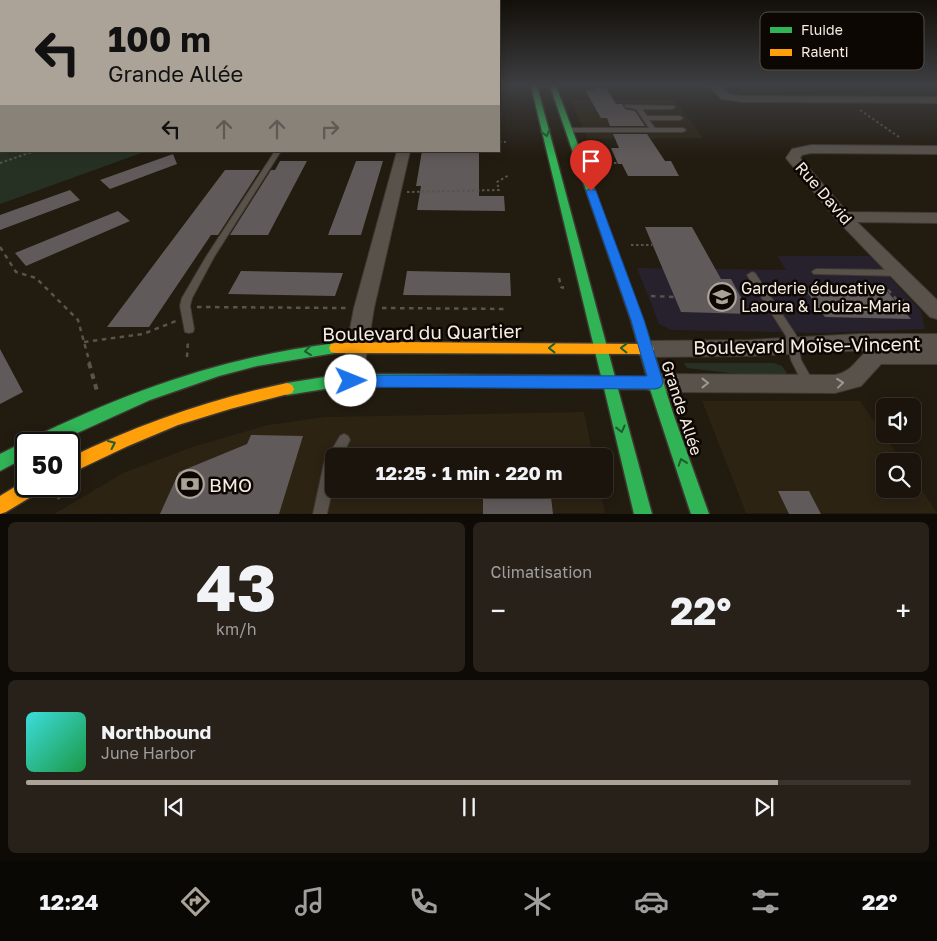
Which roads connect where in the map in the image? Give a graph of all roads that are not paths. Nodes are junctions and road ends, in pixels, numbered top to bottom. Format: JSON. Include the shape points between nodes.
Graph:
{"nodes":[{"id":1,"x":540,"y":110,"type":"edge"},
{"id":2,"x":561,"y":110,"type":"edge"},
{"id":3,"x":640,"y":110,"type":"edge"},
{"id":4,"x":646,"y":118,"type":"junction"},
{"id":5,"x":680,"y":118,"type":"dead end"},
{"id":6,"x":568,"y":130,"type":"junction"},
{"id":7,"x":653,"y":130,"type":"junction"},
{"id":8,"x":682,"y":130,"type":"dead end"},
{"id":9,"x":937,"y":150,"type":"edge"},
{"id":10,"x":277,"y":152,"type":"edge"},
{"id":11,"x":404,"y":152,"type":"edge"},
{"id":12,"x":843,"y":217,"type":"junction"},
{"id":13,"x":937,"y":218,"type":"edge"},
{"id":14,"x":817,"y":272,"type":"dead end"},
{"id":15,"x":899,"y":273,"type":"junction"},
{"id":16,"x":752,"y":275,"type":"dead end"},
{"id":17,"x":937,"y":312,"type":"edge"},
{"id":18,"x":189,"y":328,"type":"road end"},
{"id":19,"x":937,"y":342,"type":"edge"},
{"id":20,"x":793,"y":345,"type":"junction"},
{"id":21,"x":356,"y":347,"type":"junction"},
{"id":22,"x":601,"y":348,"type":"junction"},
{"id":23,"x":647,"y":349,"type":"junction"},
{"id":24,"x":937,"y":356,"type":"edge"},
{"id":25,"x":351,"y":381,"type":"junction"},
{"id":26,"x":609,"y":382,"type":"junction"},
{"id":27,"x":656,"y":382,"type":"junction"},
{"id":28,"x":808,"y":383,"type":"junction"},
{"id":29,"x":61,"y":432,"type":"edge"},
{"id":30,"x":344,"y":440,"type":"dead end"},
{"id":31,"x":339,"y":448,"type":"edge"},
{"id":32,"x":15,"y":455,"type":"edge"},
{"id":33,"x":80,"y":461,"type":"edge"},
{"id":34,"x":0,"y":464,"type":"edge"},
{"id":35,"x":325,"y":490,"type":"edge"},
{"id":36,"x":15,"y":497,"type":"edge"},
{"id":37,"x":0,"y":506,"type":"edge"},
{"id":38,"x":320,"y":514,"type":"edge"},
{"id":39,"x":643,"y":514,"type":"edge"},
{"id":40,"x":700,"y":514,"type":"edge"}],
"edges":[{"from":1,"to":22,"type":"main road","one_way":true},
{"from":2,"to":6,"type":"main road","name":"Grande Allée"},
{"from":3,"to":4,"type":"lane"},
{"from":4,"to":5,"type":"lane"},
{"from":4,"to":7,"type":"lane"},
{"from":6,"to":7,"type":"lane"},
{"from":6,"to":23,"type":"main road","name":"Grande Allée"},
{"from":7,"to":8,"type":"lane"},
{"from":9,"to":12,"type":"street","name":"Rue David","via":[[811,149],[797,152],[793,158]]},
{"from":10,"to":18,"type":"lane","via":[[187,298]]},
{"from":11,"to":21,"type":"street"},
{"from":12,"to":13,"type":"street"},
{"from":12,"to":15,"type":"street","name":"Rue David"},
{"from":14,"to":15,"type":"lane"},
{"from":15,"to":17,"type":"street","name":"Rue David"},
{"from":16,"to":20,"type":"lane","via":[[791,335]]},
{"from":19,"to":20,"type":"street","name":"Boulevard Moïse-Vincent"},
{"from":20,"to":23,"type":"street","name":"Boulevard Moïse-Vincent"},
{"from":20,"to":28,"type":"lane","via":[[796,360]]},
{"from":22,"to":21,"type":"main road","name":"Boulevard du Quartier","one_way":true},
{"from":21,"to":25,"type":"street"},
{"from":21,"to":29,"type":"main road","name":"Boulevard du Quartier","one_way":true,"via":[[276,356],[201,374],[129,400]]},
{"from":23,"to":22,"type":"main road","name":"Boulevard du Quartier","one_way":true},
{"from":22,"to":26,"type":"main road"},
{"from":23,"to":27,"type":"main road","name":"Grande Allée"},
{"from":28,"to":24,"type":"street","name":"Boulevard Moïse-Vincent","one_way":true,"via":[[853,381],[877,356]]},
{"from":25,"to":26,"type":"main road"},
{"from":33,"to":25,"type":"main road","one_way":true,"via":[[152,427],[230,400],[281,388]]},
{"from":26,"to":27,"type":"main road"},
{"from":26,"to":39,"type":"main road","one_way":true},
{"from":27,"to":28,"type":"street","name":"Boulevard Moïse-Vincent","one_way":true},
{"from":40,"to":27,"type":"main road","name":"Grande Allée","one_way":true},
{"from":30,"to":31,"type":"lane"},
{"from":32,"to":34,"type":"main road"},
{"from":35,"to":38,"type":"lane"},
{"from":36,"to":37,"type":"main road"}]}
